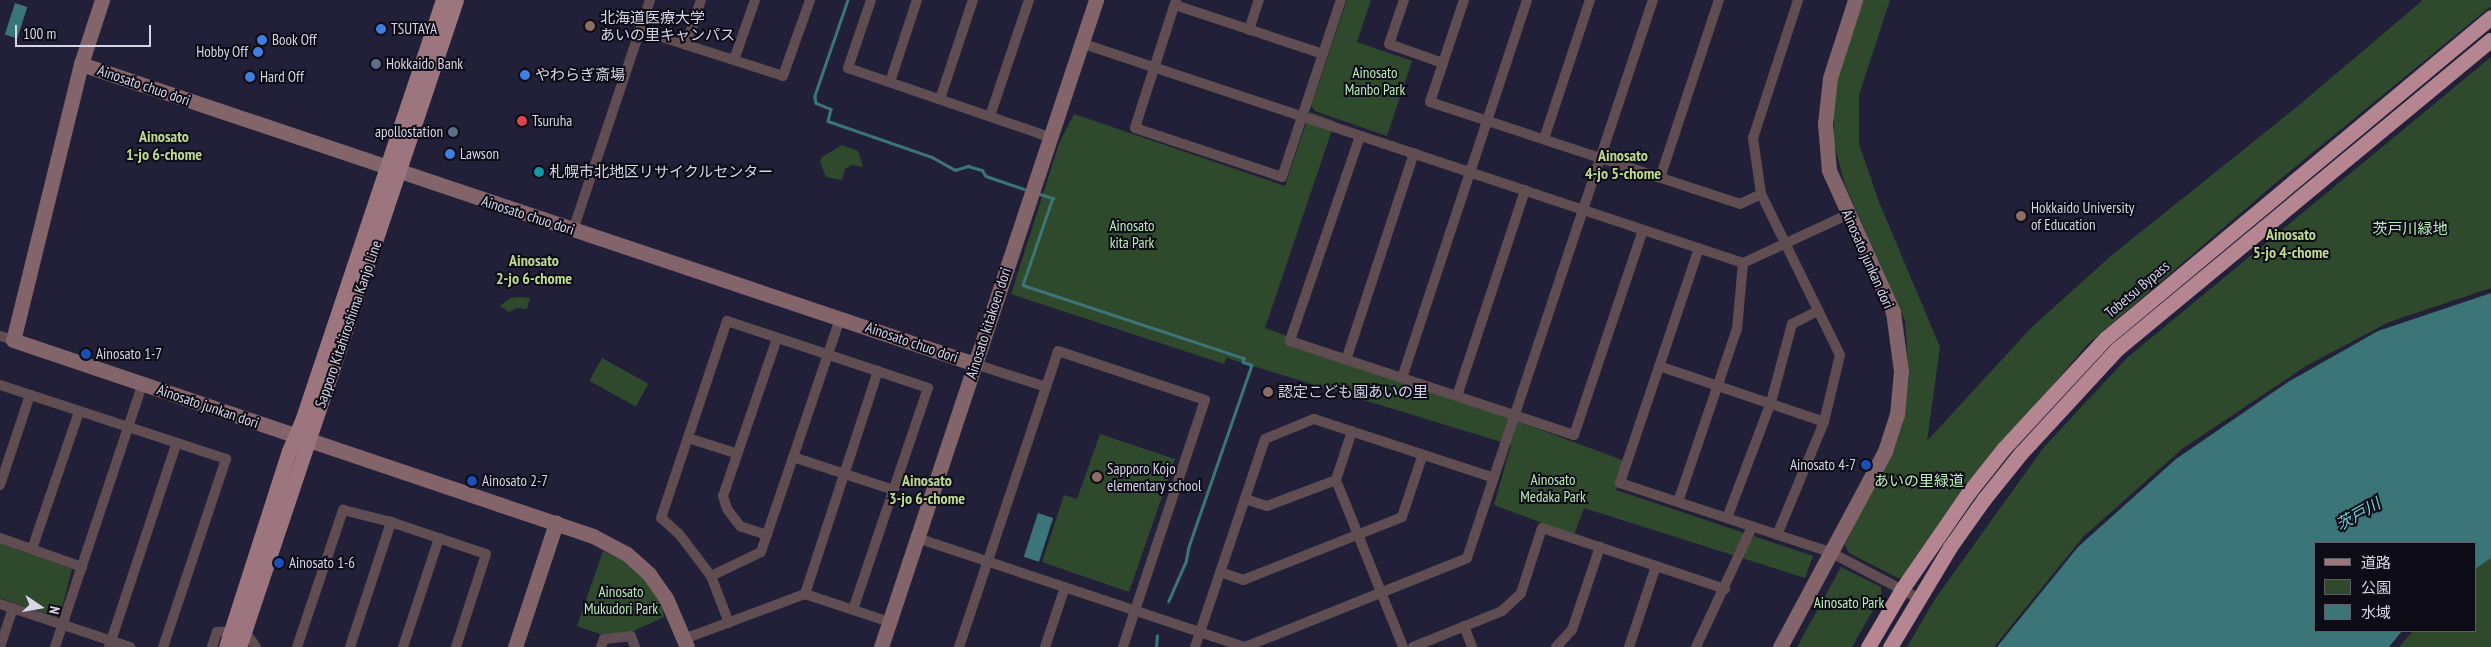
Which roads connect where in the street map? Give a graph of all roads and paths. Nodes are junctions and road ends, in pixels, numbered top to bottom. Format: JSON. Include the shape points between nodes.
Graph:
{"nodes":[{"id":1,"x":102,"y":0,"type":"edge"},
{"id":2,"x":443,"y":0,"type":"edge"},
{"id":3,"x":456,"y":0,"type":"edge"},
{"id":4,"x":650,"y":0,"type":"edge"},
{"id":5,"x":701,"y":0,"type":"edge"},
{"id":6,"x":755,"y":0,"type":"edge"},
{"id":7,"x":810,"y":0,"type":"edge"},
{"id":8,"x":871,"y":0,"type":"edge"},
{"id":9,"x":917,"y":0,"type":"edge"},
{"id":10,"x":973,"y":0,"type":"edge"},
{"id":11,"x":1029,"y":0,"type":"edge"},
{"id":12,"x":1096,"y":0,"type":"edge"},
{"id":13,"x":1259,"y":0,"type":"edge"},
{"id":14,"x":1341,"y":0,"type":"edge"},
{"id":15,"x":1404,"y":0,"type":"edge"},
{"id":16,"x":1464,"y":0,"type":"edge"},
{"id":17,"x":1527,"y":0,"type":"edge"},
{"id":18,"x":1590,"y":0,"type":"edge"},
{"id":19,"x":1653,"y":0,"type":"edge"},
{"id":20,"x":1719,"y":0,"type":"edge"},
{"id":21,"x":1798,"y":0,"type":"edge"},
{"id":22,"x":1855,"y":0,"type":"edge"},
{"id":23,"x":1176,"y":2,"type":"edge"},
{"id":24,"x":2491,"y":17,"type":"edge"},
{"id":25,"x":640,"y":30,"type":"junction"},
{"id":26,"x":1249,"y":30,"type":"junction"},
{"id":27,"x":2491,"y":40,"type":"edge"},
{"id":28,"x":1082,"y":43,"type":"junction"},
{"id":29,"x":686,"y":45,"type":"junction"},
{"id":30,"x":1323,"y":54,"type":"junction"},
{"id":31,"x":734,"y":60,"type":"junction"},
{"id":32,"x":1443,"y":63,"type":"junction"},
{"id":33,"x":81,"y":64,"type":"junction"},
{"id":34,"x":1154,"y":67,"type":"junction"},
{"id":35,"x":890,"y":82,"type":"junction"},
{"id":36,"x":940,"y":99,"type":"junction"},
{"id":37,"x":990,"y":116,"type":"junction"},
{"id":38,"x":1302,"y":116,"type":"junction"},
{"id":39,"x":1487,"y":120,"type":"junction"},
{"id":40,"x":1360,"y":136,"type":"junction"},
{"id":41,"x":1050,"y":137,"type":"junction"},
{"id":42,"x":1544,"y":139,"type":"junction"},
{"id":43,"x":1414,"y":153,"type":"junction"},
{"id":44,"x":1600,"y":158,"type":"junction"},
{"id":45,"x":393,"y":170,"type":"junction"},
{"id":46,"x":1470,"y":172,"type":"junction"},
{"id":47,"x":1660,"y":178,"type":"junction"},
{"id":48,"x":1525,"y":190,"type":"junction"},
{"id":49,"x":1761,"y":194,"type":"junction"},
{"id":50,"x":1583,"y":210,"type":"junction"},
{"id":51,"x":1847,"y":215,"type":"junction"},
{"id":52,"x":573,"y":230,"type":"junction"},
{"id":53,"x":1643,"y":230,"type":"junction"},
{"id":54,"x":1785,"y":243,"type":"junction"},
{"id":55,"x":1699,"y":248,"type":"junction"},
{"id":56,"x":1743,"y":263,"type":"junction"},
{"id":57,"x":1818,"y":311,"type":"junction"},
{"id":58,"x":840,"y":318,"type":"junction"},
{"id":59,"x":7,"y":338,"type":"edge"},
{"id":60,"x":777,"y":338,"type":"junction"},
{"id":61,"x":827,"y":354,"type":"junction"},
{"id":62,"x":1346,"y":360,"type":"junction"},
{"id":63,"x":975,"y":364,"type":"junction"},
{"id":64,"x":1659,"y":366,"type":"junction"},
{"id":65,"x":878,"y":372,"type":"junction"},
{"id":66,"x":1402,"y":378,"type":"junction"},
{"id":67,"x":143,"y":383,"type":"junction"},
{"id":68,"x":0,"y":385,"type":"edge"},
{"id":69,"x":1718,"y":385,"type":"junction"},
{"id":70,"x":1046,"y":387,"type":"junction"},
{"id":71,"x":30,"y":395,"type":"junction"},
{"id":72,"x":1457,"y":396,"type":"junction"},
{"id":73,"x":1771,"y":402,"type":"junction"},
{"id":74,"x":79,"y":412,"type":"junction"},
{"id":75,"x":1515,"y":415,"type":"junction"},
{"id":76,"x":1824,"y":422,"type":"junction"},
{"id":77,"x":128,"y":428,"type":"junction"},
{"id":78,"x":1352,"y":431,"type":"junction"},
{"id":79,"x":303,"y":437,"type":"junction"},
{"id":80,"x":688,"y":438,"type":"junction"},
{"id":81,"x":176,"y":444,"type":"junction"},
{"id":82,"x":738,"y":454,"type":"junction"},
{"id":83,"x":1423,"y":454,"type":"junction"},
{"id":84,"x":793,"y":457,"type":"junction"},
{"id":85,"x":844,"y":474,"type":"junction"},
{"id":86,"x":1494,"y":478,"type":"junction"},
{"id":87,"x":1336,"y":480,"type":"junction"},
{"id":88,"x":0,"y":485,"type":"edge"},
{"id":89,"x":894,"y":490,"type":"junction"},
{"id":90,"x":1245,"y":499,"type":"junction"},
{"id":91,"x":1678,"y":502,"type":"junction"},
{"id":92,"x":1727,"y":518,"type":"junction"},
{"id":93,"x":392,"y":522,"type":"junction"},
{"id":94,"x":556,"y":523,"type":"junction"},
{"id":95,"x":1752,"y":527,"type":"junction"},
{"id":96,"x":766,"y":535,"type":"junction"},
{"id":97,"x":1358,"y":535,"type":"junction"},
{"id":98,"x":1778,"y":535,"type":"junction"},
{"id":99,"x":0,"y":538,"type":"edge"},
{"id":100,"x":439,"y":538,"type":"junction"},
{"id":101,"x":917,"y":538,"type":"junction"},
{"id":102,"x":1600,"y":547,"type":"junction"},
{"id":103,"x":32,"y":549,"type":"junction"},
{"id":104,"x":1830,"y":552,"type":"junction"},
{"id":105,"x":988,"y":561,"type":"junction"},
{"id":106,"x":1656,"y":566,"type":"junction"},
{"id":107,"x":82,"y":567,"type":"junction"},
{"id":108,"x":1220,"y":572,"type":"junction"},
{"id":109,"x":711,"y":576,"type":"junction"},
{"id":110,"x":1065,"y":587,"type":"junction"},
{"id":111,"x":1725,"y":589,"type":"junction"},
{"id":112,"x":1902,"y":589,"type":"junction"},
{"id":113,"x":1381,"y":593,"type":"junction"},
{"id":114,"x":805,"y":594,"type":"junction"},
{"id":115,"x":1918,"y":598,"type":"junction"},
{"id":116,"x":0,"y":604,"type":"edge"},
{"id":117,"x":13,"y":608,"type":"junction"},
{"id":118,"x":853,"y":610,"type":"junction"},
{"id":119,"x":1135,"y":610,"type":"junction"},
{"id":120,"x":889,"y":622,"type":"junction"},
{"id":121,"x":728,"y":623,"type":"junction"},
{"id":122,"x":62,"y":625,"type":"junction"},
{"id":123,"x":1464,"y":626,"type":"junction"},
{"id":124,"x":238,"y":630,"type":"junction"},
{"id":125,"x":1200,"y":632,"type":"junction"},
{"id":126,"x":686,"y":643,"type":"edge"},
{"id":127,"x":110,"y":644,"type":"edge"},
{"id":128,"x":0,"y":647,"type":"edge"},
{"id":129,"x":55,"y":647,"type":"edge"},
{"id":130,"x":130,"y":647,"type":"edge"},
{"id":131,"x":163,"y":647,"type":"edge"},
{"id":132,"x":212,"y":647,"type":"edge"},
{"id":133,"x":226,"y":647,"type":"edge"},
{"id":134,"x":239,"y":647,"type":"edge"},
{"id":135,"x":256,"y":647,"type":"edge"},
{"id":136,"x":297,"y":647,"type":"edge"},
{"id":137,"x":350,"y":647,"type":"edge"},
{"id":138,"x":403,"y":647,"type":"edge"},
{"id":139,"x":456,"y":647,"type":"edge"},
{"id":140,"x":515,"y":647,"type":"edge"},
{"id":141,"x":601,"y":647,"type":"edge"},
{"id":142,"x":635,"y":647,"type":"edge"},
{"id":143,"x":881,"y":647,"type":"edge"},
{"id":144,"x":959,"y":647,"type":"edge"},
{"id":145,"x":1045,"y":647,"type":"edge"},
{"id":146,"x":1123,"y":647,"type":"edge"},
{"id":147,"x":1196,"y":647,"type":"edge"},
{"id":148,"x":1403,"y":647,"type":"edge"},
{"id":149,"x":1413,"y":647,"type":"edge"},
{"id":150,"x":1472,"y":647,"type":"edge"},
{"id":151,"x":1556,"y":647,"type":"edge"},
{"id":152,"x":1629,"y":647,"type":"edge"},
{"id":153,"x":1696,"y":647,"type":"edge"},
{"id":154,"x":1780,"y":647,"type":"edge"},
{"id":155,"x":1868,"y":647,"type":"edge"},
{"id":156,"x":1890,"y":647,"type":"edge"}],
"edges":[{"from":1,"to":33,"type":"street","name":"Ainosato junkan dori"},
{"from":2,"to":45,"type":"main road","name":"Sapporo Kitahiroshima Kanjo Line"},
{"from":3,"to":45,"type":"main road","name":"Sapporo Kitahiroshima Kanjo Line"},
{"from":4,"to":25,"type":"street"},
{"from":5,"to":29,"type":"street"},
{"from":6,"to":31,"type":"street"},
{"from":7,"to":31,"type":"street","via":[[783,76]]},
{"from":8,"to":35,"type":"street","via":[[848,68]]},
{"from":9,"to":35,"type":"street"},
{"from":10,"to":36,"type":"street"},
{"from":11,"to":37,"type":"street"},
{"from":12,"to":28,"type":"street","name":"Ainosato kitakoen dori"},
{"from":13,"to":26,"type":"street"},
{"from":14,"to":30,"type":"street"},
{"from":15,"to":32,"type":"street","via":[[1389,44]]},
{"from":16,"to":32,"type":"street"},
{"from":17,"to":39,"type":"street"},
{"from":18,"to":42,"type":"street"},
{"from":19,"to":44,"type":"street"},
{"from":20,"to":47,"type":"street"},
{"from":21,"to":49,"type":"street","via":[[1753,138]]},
{"from":22,"to":51,"type":"street","name":"Ainosato junkan dori","via":[[1830,78],[1824,124],[1829,170]]},
{"from":23,"to":26,"type":"street"},
{"from":23,"to":34,"type":"street"},
{"from":24,"to":112,"type":"highway","name":"Tobetsu Bypass","via":[[2106,338],[2004,448]]},
{"from":25,"to":29,"type":"street"},
{"from":25,"to":52,"type":"street"},
{"from":26,"to":30,"type":"street"},
{"from":27,"to":115,"type":"highway","via":[[2117,349],[2021,453],[1950,547]]},
{"from":28,"to":34,"type":"street"},
{"from":28,"to":41,"type":"street","name":"Ainosato kitakoen dori"},
{"from":29,"to":31,"type":"street"},
{"from":30,"to":38,"type":"street"},
{"from":32,"to":39,"type":"street","via":[[1430,102]]},
{"from":33,"to":45,"type":"street","name":"Ainosato chuo dori"},
{"from":33,"to":59,"type":"street","name":"Ainosato junkan dori"},
{"from":34,"to":38,"type":"street"},
{"from":34,"to":38,"type":"street","via":[[1135,128],[1282,177]]},
{"from":35,"to":36,"type":"street"},
{"from":36,"to":37,"type":"street"},
{"from":37,"to":41,"type":"street"},
{"from":38,"to":40,"type":"street"},
{"from":39,"to":42,"type":"street"},
{"from":39,"to":46,"type":"street"},
{"from":40,"to":43,"type":"street"},
{"from":40,"to":62,"type":"street","via":[[1290,341]]},
{"from":41,"to":63,"type":"street","name":"Ainosato kitakoen dori"},
{"from":42,"to":44,"type":"street"},
{"from":43,"to":46,"type":"street"},
{"from":43,"to":62,"type":"street"},
{"from":44,"to":47,"type":"street"},
{"from":44,"to":50,"type":"street"},
{"from":45,"to":52,"type":"street","name":"Ainosato chuo dori"},
{"from":45,"to":79,"type":"main road","name":"Sapporo Kitahiroshima Kanjo Line"},
{"from":46,"to":48,"type":"street"},
{"from":46,"to":66,"type":"street"},
{"from":47,"to":49,"type":"street","via":[[1740,204]]},
{"from":48,"to":50,"type":"street"},
{"from":48,"to":72,"type":"street"},
{"from":49,"to":54,"type":"street"},
{"from":50,"to":53,"type":"street"},
{"from":50,"to":75,"type":"street"},
{"from":51,"to":54,"type":"street"},
{"from":51,"to":104,"type":"street","name":"Ainosato junkan dori","via":[[1892,312],[1901,370],[1897,415],[1885,451]]},
{"from":52,"to":58,"type":"street","name":"Ainosato chuo dori"},
{"from":53,"to":55,"type":"street"},
{"from":53,"to":75,"type":"street","via":[[1574,435]]},
{"from":54,"to":56,"type":"street"},
{"from":54,"to":57,"type":"street"},
{"from":55,"to":56,"type":"street"},
{"from":55,"to":64,"type":"street"},
{"from":56,"to":69,"type":"street","via":[[1737,329]]},
{"from":57,"to":73,"type":"street","via":[[1792,324]]},
{"from":57,"to":76,"type":"street","via":[[1840,355]]},
{"from":58,"to":61,"type":"street"},
{"from":58,"to":63,"type":"street","name":"Ainosato chuo dori"},
{"from":59,"to":67,"type":"street","name":"Ainosato junkan dori"},
{"from":60,"to":61,"type":"street"},
{"from":60,"to":80,"type":"street","via":[[727,321]]},
{"from":60,"to":82,"type":"street"},
{"from":61,"to":65,"type":"street"},
{"from":61,"to":84,"type":"street"},
{"from":62,"to":66,"type":"street"},
{"from":63,"to":70,"type":"street"},
{"from":63,"to":101,"type":"street","name":"Ainosato kitakoen dori"},
{"from":64,"to":69,"type":"street"},
{"from":64,"to":91,"type":"street","via":[[1620,483]]},
{"from":65,"to":85,"type":"street"},
{"from":65,"to":89,"type":"street","via":[[928,388]]},
{"from":66,"to":72,"type":"street"},
{"from":67,"to":77,"type":"street"},
{"from":67,"to":79,"type":"street","name":"Ainosato junkan dori"},
{"from":68,"to":71,"type":"street"},
{"from":69,"to":73,"type":"street"},
{"from":69,"to":91,"type":"street"},
{"from":70,"to":105,"type":"street"},
{"from":70,"to":119,"type":"street","via":[[1058,351],[1205,400]]},
{"from":71,"to":74,"type":"street"},
{"from":71,"to":88,"type":"street"},
{"from":72,"to":75,"type":"street"},
{"from":73,"to":76,"type":"street"},
{"from":73,"to":92,"type":"street"},
{"from":74,"to":77,"type":"street"},
{"from":74,"to":103,"type":"street"},
{"from":75,"to":86,"type":"street"},
{"from":76,"to":98,"type":"street"},
{"from":77,"to":81,"type":"street"},
{"from":77,"to":107,"type":"street"},
{"from":78,"to":83,"type":"street"},
{"from":78,"to":87,"type":"street"},
{"from":78,"to":90,"type":"street","via":[[1314,419],[1265,439]]},
{"from":79,"to":94,"type":"street","name":"Ainosato junkan dori"},
{"from":79,"to":124,"type":"main road","name":"Sapporo Kitahiroshima Kanjo Line"},
{"from":80,"to":82,"type":"street"},
{"from":80,"to":109,"type":"street","via":[[662,518],[679,534]]},
{"from":81,"to":127,"type":"street"},
{"from":81,"to":131,"type":"street","via":[[226,459]]},
{"from":82,"to":96,"type":"street","via":[[723,501],[740,526]]},
{"from":83,"to":86,"type":"street"},
{"from":83,"to":97,"type":"street","via":[[1402,517]]},
{"from":84,"to":85,"type":"street"},
{"from":84,"to":96,"type":"street"},
{"from":85,"to":89,"type":"street"},
{"from":85,"to":114,"type":"street"},
{"from":86,"to":113,"type":"street","via":[[1467,558]]},
{"from":87,"to":90,"type":"street","via":[[1267,506]]},
{"from":87,"to":97,"type":"street"},
{"from":89,"to":118,"type":"street"},
{"from":90,"to":108,"type":"street"},
{"from":91,"to":92,"type":"street"},
{"from":92,"to":95,"type":"street"},
{"from":93,"to":100,"type":"street"},
{"from":93,"to":136,"type":"street","via":[[343,510]]},
{"from":93,"to":137,"type":"street"},
{"from":94,"to":126,"type":"street","name":"Ainosato junkan dori","via":[[593,536],[638,563],[666,598]]},
{"from":94,"to":140,"type":"street"},
{"from":95,"to":98,"type":"street"},
{"from":95,"to":111,"type":"street"},
{"from":96,"to":109,"type":"street","via":[[757,556]]},
{"from":97,"to":108,"type":"street","via":[[1243,580]]},
{"from":97,"to":113,"type":"street"},
{"from":98,"to":104,"type":"street"},
{"from":99,"to":103,"type":"street"},
{"from":100,"to":138,"type":"street"},
{"from":100,"to":139,"type":"street","via":[[486,554]]},
{"from":101,"to":105,"type":"street"},
{"from":101,"to":120,"type":"street","name":"Ainosato kitakoen dori"},
{"from":102,"to":106,"type":"street"},
{"from":102,"to":123,"type":"street","via":[[1542,528],[1521,593],[1502,611]]},
{"from":102,"to":151,"type":"street","via":[[1572,630]]},
{"from":103,"to":107,"type":"street"},
{"from":104,"to":112,"type":"street"},
{"from":104,"to":154,"type":"street","name":"Ainosato junkan dori"},
{"from":105,"to":110,"type":"street"},
{"from":105,"to":144,"type":"street"},
{"from":106,"to":111,"type":"street"},
{"from":106,"to":152,"type":"street"},
{"from":107,"to":122,"type":"street"},
{"from":108,"to":125,"type":"street"},
{"from":109,"to":121,"type":"street"},
{"from":110,"to":119,"type":"street"},
{"from":110,"to":145,"type":"street"},
{"from":111,"to":153,"type":"street"},
{"from":112,"to":115,"type":"street"},
{"from":112,"to":155,"type":"highway","name":"Tobetsu Bypass"},
{"from":113,"to":125,"type":"street","via":[[1245,647]]},
{"from":113,"to":148,"type":"street"},
{"from":114,"to":118,"type":"street"},
{"from":114,"to":121,"type":"street"},
{"from":115,"to":156,"type":"highway"},
{"from":116,"to":117,"type":"street"},
{"from":117,"to":122,"type":"street"},
{"from":117,"to":128,"type":"street"},
{"from":118,"to":120,"type":"street"},
{"from":119,"to":125,"type":"street"},
{"from":119,"to":146,"type":"street"},
{"from":120,"to":143,"type":"street","name":"Ainosato kitakoen dori"},
{"from":121,"to":126,"type":"street"},
{"from":122,"to":127,"type":"street"},
{"from":122,"to":129,"type":"street"},
{"from":123,"to":149,"type":"street"},
{"from":123,"to":150,"type":"street"},
{"from":124,"to":132,"type":"street","via":[[217,632]]},
{"from":124,"to":133,"type":"main road","name":"Sapporo Kitahiroshima Kanjo Line"},
{"from":124,"to":134,"type":"main road","name":"Sapporo Kitahiroshima Kanjo Line"},
{"from":124,"to":135,"type":"street"},
{"from":125,"to":147,"type":"street"},
{"from":127,"to":130,"type":"street"},
{"from":141,"to":142,"type":"street","via":[[604,639],[631,636]]}]}
